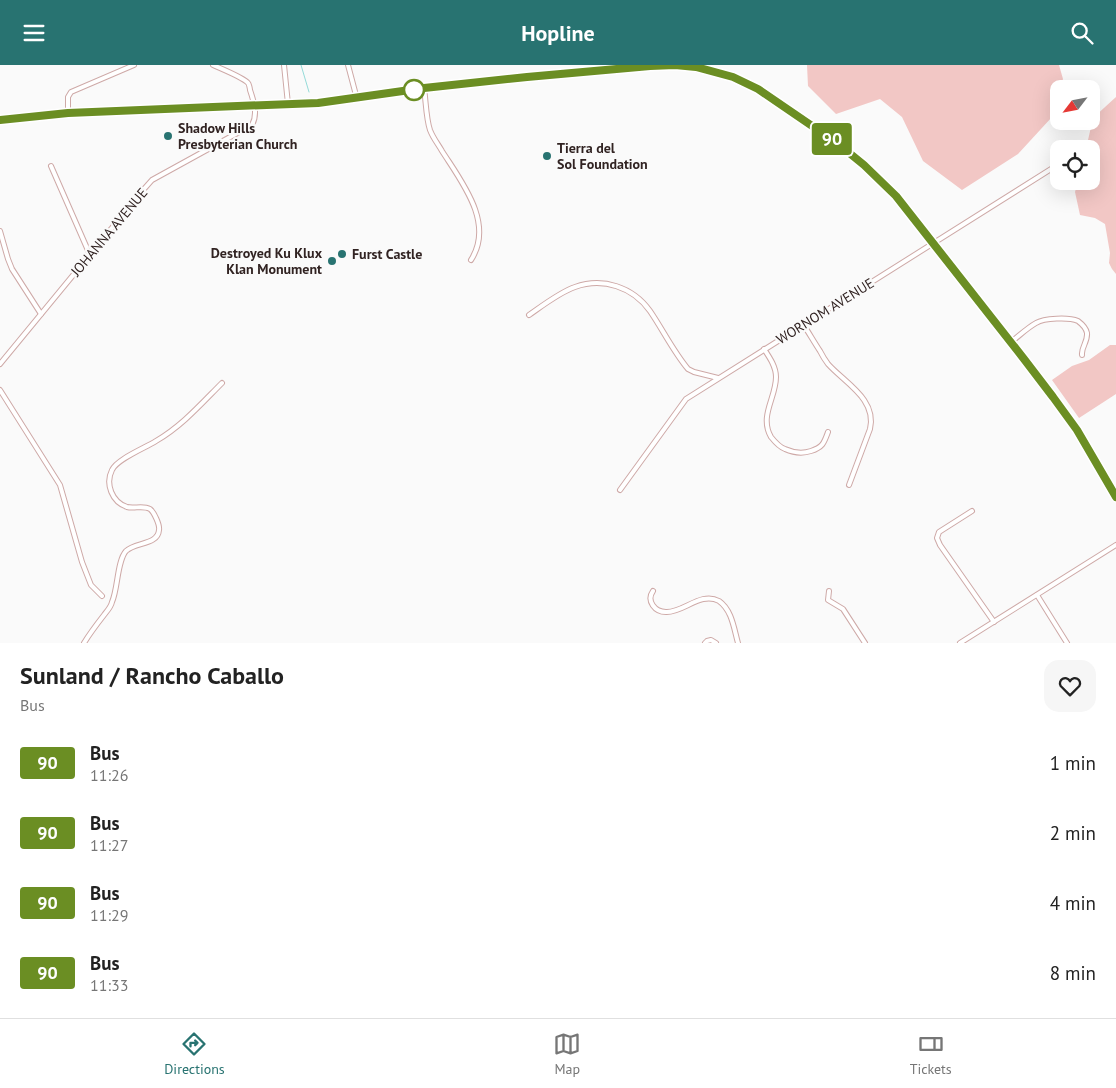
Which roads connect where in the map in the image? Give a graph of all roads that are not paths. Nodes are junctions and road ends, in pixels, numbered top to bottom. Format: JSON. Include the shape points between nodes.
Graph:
{"nodes":[{"id":1,"x":134,"y":65,"type":"edge"},
{"id":2,"x":213,"y":65,"type":"edge"},
{"id":3,"x":284,"y":65,"type":"edge"},
{"id":4,"x":348,"y":65,"type":"edge"},
{"id":5,"x":595,"y":68,"type":"edge"},
{"id":6,"x":424,"y":88,"type":"junction"},
{"id":7,"x":357,"y":99,"type":"junction"},
{"id":8,"x":288,"y":104,"type":"junction"},
{"id":9,"x":255,"y":105,"type":"junction"},
{"id":10,"x":68,"y":113,"type":"junction"},
{"id":11,"x":0,"y":120,"type":"edge"},
{"id":12,"x":51,"y":166,"type":"dead end"},
{"id":13,"x":1050,"y":170,"type":"edge"},
{"id":14,"x":0,"y":231,"type":"edge"},
{"id":15,"x":934,"y":243,"type":"junction"},
{"id":16,"x":90,"y":255,"type":"junction"},
{"id":17,"x":472,"y":260,"type":"dead end"},
{"id":18,"x":41,"y":314,"type":"junction"},
{"id":19,"x":529,"y":315,"type":"dead end"},
{"id":20,"x":804,"y":324,"type":"junction"},
{"id":21,"x":1011,"y":342,"type":"junction"},
{"id":22,"x":764,"y":349,"type":"junction"},
{"id":23,"x":1082,"y":355,"type":"dead end"},
{"id":24,"x":0,"y":363,"type":"edge"},
{"id":25,"x":718,"y":379,"type":"junction"},
{"id":26,"x":222,"y":383,"type":"dead end"},
{"id":27,"x":0,"y":390,"type":"edge"},
{"id":28,"x":828,"y":432,"type":"dead end"},
{"id":29,"x":850,"y":485,"type":"dead end"},
{"id":30,"x":620,"y":490,"type":"dead end"},
{"id":31,"x":1116,"y":497,"type":"edge"},
{"id":32,"x":972,"y":511,"type":"dead end"},
{"id":33,"x":1116,"y":545,"type":"edge"},
{"id":34,"x":653,"y":591,"type":"dead end"},
{"id":35,"x":829,"y":591,"type":"dead end"},
{"id":36,"x":1037,"y":595,"type":"junction"},
{"id":37,"x":102,"y":596,"type":"dead end"},
{"id":38,"x":994,"y":622,"type":"junction"},
{"id":39,"x":84,"y":643,"type":"edge"},
{"id":40,"x":705,"y":643,"type":"edge"},
{"id":41,"x":716,"y":643,"type":"edge"},
{"id":42,"x":738,"y":643,"type":"edge"},
{"id":43,"x":865,"y":643,"type":"edge"},
{"id":44,"x":960,"y":643,"type":"edge"},
{"id":45,"x":1067,"y":643,"type":"edge"}],
"edges":[{"from":1,"to":10,"type":"street","via":[[71,92]]},
{"from":2,"to":9,"type":"street","via":[[244,79]]},
{"from":3,"to":8,"type":"street"},
{"from":4,"to":7,"type":"street"},
{"from":5,"to":6,"type":"main road"},
{"from":5,"to":15,"type":"main road","via":[[696,67],[733,77],[758,89],[864,165],[896,196]]},
{"from":6,"to":7,"type":"main road"},
{"from":6,"to":17,"type":"street","via":[[431,131],[470,195],[476,212],[479,238]]},
{"from":7,"to":8,"type":"main road"},
{"from":8,"to":9,"type":"main road"},
{"from":9,"to":10,"type":"main road"},
{"from":9,"to":16,"type":"street","name":"JOHANNA AVENUE","via":[[254,121],[249,127],[152,180]]},
{"from":10,"to":11,"type":"main road"},
{"from":12,"to":16,"type":"street"},
{"from":13,"to":15,"type":"street","name":"WORNOM AVENUE"},
{"from":14,"to":18,"type":"street","via":[[12,269]]},
{"from":15,"to":20,"type":"street","name":"WORNOM AVENUE"},
{"from":15,"to":21,"type":"main road"},
{"from":16,"to":18,"type":"street","name":"JOHANNA AVENUE"},
{"from":18,"to":24,"type":"street","name":"JOHANNA AVENUE"},
{"from":19,"to":25,"type":"street","via":[[568,290],[582,285],[613,285],[638,297],[649,309],[688,369]]},
{"from":20,"to":22,"type":"street","name":"WORNOM AVENUE"},
{"from":20,"to":29,"type":"street","via":[[827,363],[859,393],[871,415],[870,429]]},
{"from":21,"to":23,"type":"street","via":[[1037,322],[1073,320],[1082,324],[1087,333]]},
{"from":21,"to":31,"type":"main road","via":[[1077,430]]},
{"from":22,"to":25,"type":"street","name":"WORNOM AVENUE"},
{"from":22,"to":28,"type":"street","via":[[776,376],[766,417],[772,438],[782,448],[797,453],[818,448],[825,442]]},
{"from":25,"to":30,"type":"street","name":"WORNOM AVENUE","via":[[686,399]]},
{"from":26,"to":39,"type":"street","via":[[175,429],[118,462],[111,471],[109,487],[115,499],[127,507],[150,510],[160,531],[152,541],[132,547],[124,554],[111,605]]},
{"from":27,"to":37,"type":"street","via":[[60,485],[82,562],[91,585]]},
{"from":32,"to":38,"type":"street","via":[[939,532],[937,537]]},
{"from":33,"to":36,"type":"street"},
{"from":34,"to":42,"type":"street","via":[[650,596],[652,604],[666,612],[705,599],[718,601],[730,616]]},
{"from":35,"to":43,"type":"street","via":[[828,600],[843,609]]},
{"from":36,"to":38,"type":"street"},
{"from":36,"to":45,"type":"street"},
{"from":38,"to":44,"type":"street"},
{"from":40,"to":41,"type":"street","via":[[711,640]]}]}
